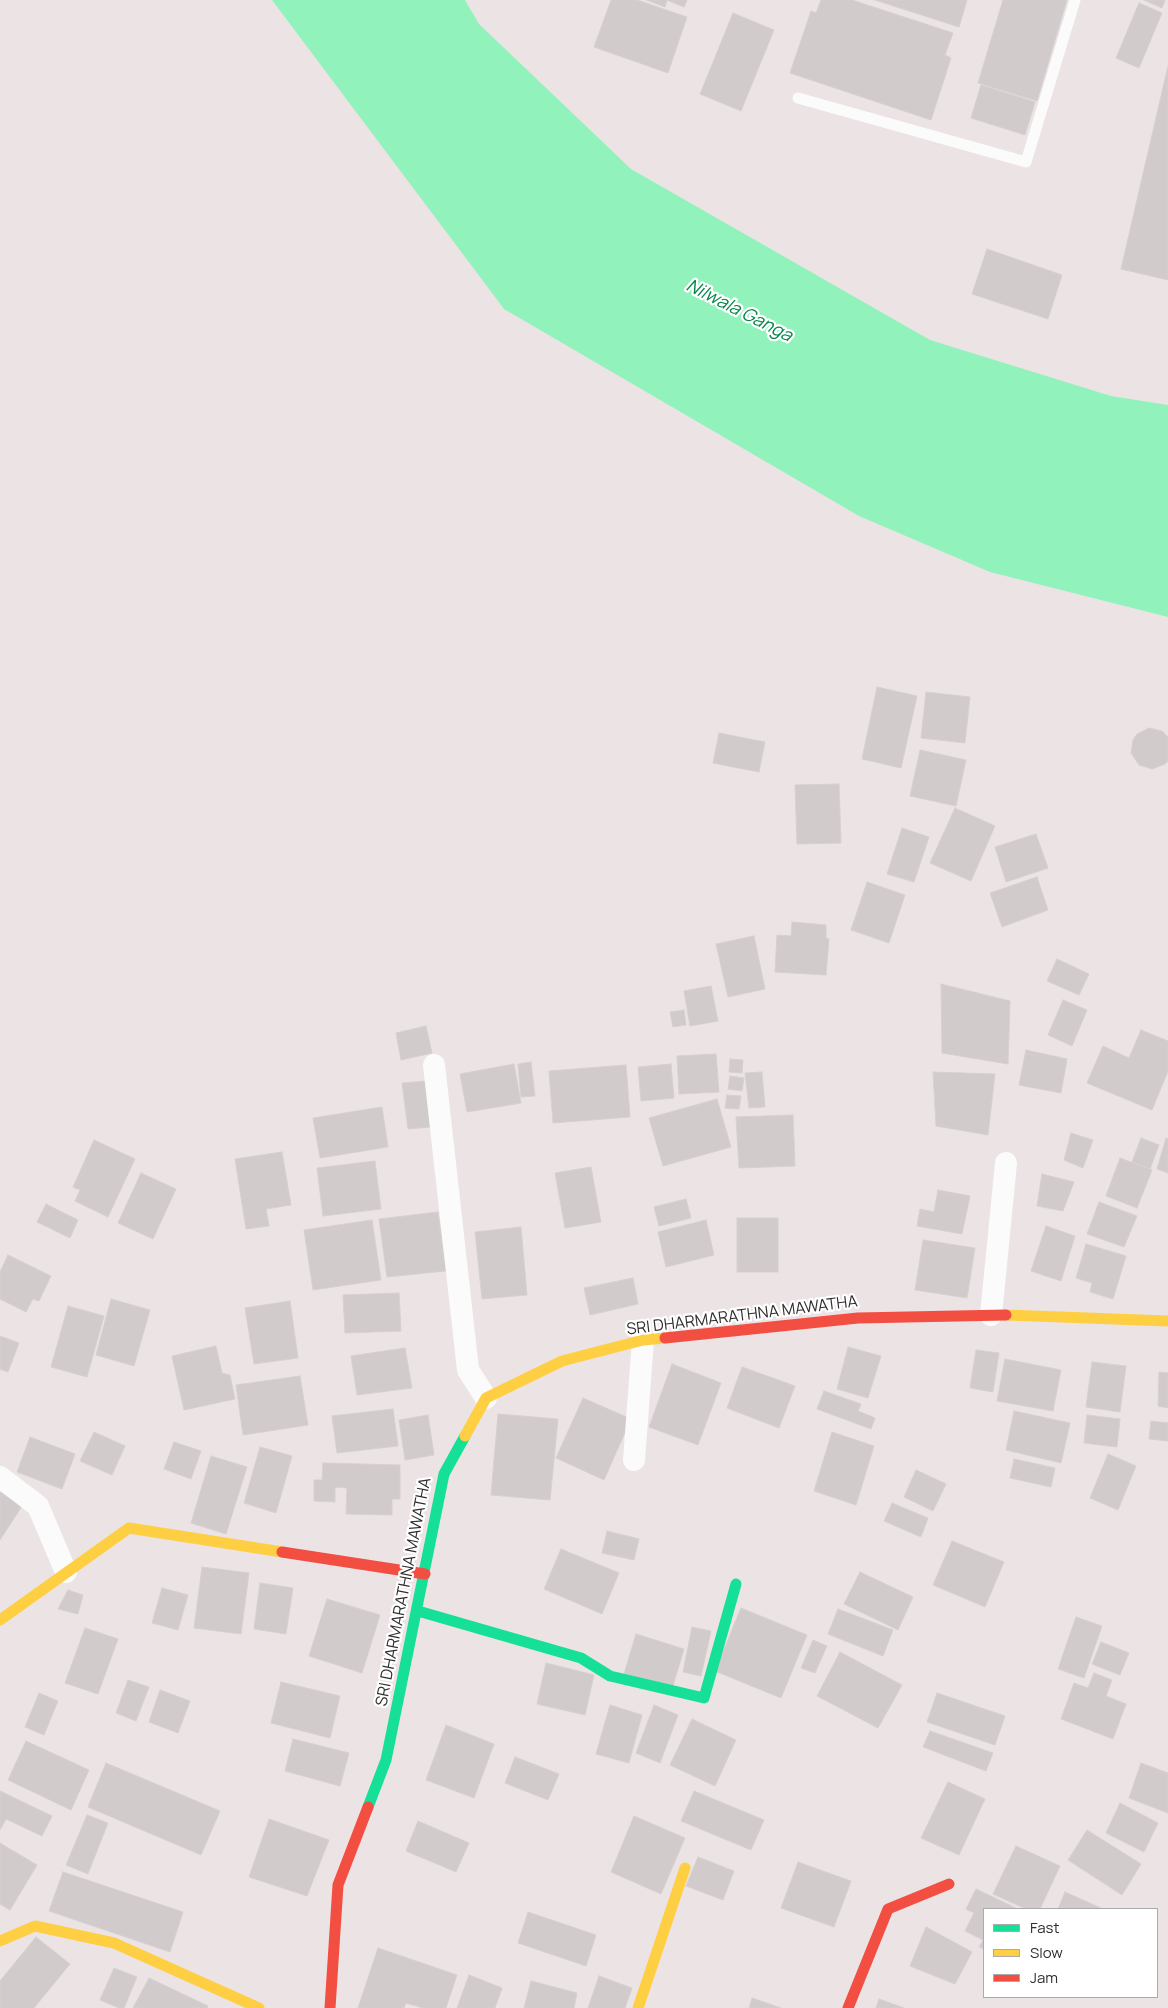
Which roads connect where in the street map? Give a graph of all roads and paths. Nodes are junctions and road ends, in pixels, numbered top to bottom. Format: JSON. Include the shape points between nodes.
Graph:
{"nodes":[{"id":1,"x":1075,"y":0,"type":"edge"},
{"id":2,"x":798,"y":98,"type":"dead end"},
{"id":3,"x":434,"y":1065,"type":"dead end"},
{"id":4,"x":1006,"y":1163,"type":"dead end"},
{"id":5,"x":991,"y":1315,"type":"junction"},
{"id":6,"x":1168,"y":1321,"type":"edge"},
{"id":7,"x":643,"y":1340,"type":"junction"},
{"id":8,"x":486,"y":1398,"type":"junction"},
{"id":9,"x":634,"y":1460,"type":"dead end"},
{"id":10,"x":0,"y":1477,"type":"edge"},
{"id":11,"x":66,"y":1572,"type":"junction"},
{"id":12,"x":426,"y":1574,"type":"junction"},
{"id":13,"x":736,"y":1584,"type":"dead end"},
{"id":14,"x":418,"y":1611,"type":"junction"},
{"id":15,"x":0,"y":1620,"type":"edge"},
{"id":16,"x":685,"y":1868,"type":"dead end"},
{"id":17,"x":949,"y":1884,"type":"dead end"},
{"id":18,"x":0,"y":1942,"type":"edge"},
{"id":19,"x":259,"y":2008,"type":"edge"},
{"id":20,"x":330,"y":2008,"type":"edge"},
{"id":21,"x":638,"y":2008,"type":"edge"},
{"id":22,"x":848,"y":2008,"type":"edge"}],
"edges":[{"from":1,"to":2,"type":"lane","via":[[1026,162]]},
{"from":3,"to":8,"type":"street","via":[[468,1370]]},
{"from":4,"to":5,"type":"street"},
{"from":5,"to":6,"type":"street","name":"SRI DHARMARATHNA MAWATHA"},
{"from":5,"to":7,"type":"street","name":"SRI DHARMARATHNA MAWATHA","via":[[858,1318]]},
{"from":7,"to":8,"type":"street","name":"SRI DHARMARATHNA MAWATHA","via":[[562,1361]]},
{"from":7,"to":9,"type":"street"},
{"from":8,"to":12,"type":"street","name":"SRI DHARMARATHNA MAWATHA","via":[[444,1474]]},
{"from":10,"to":11,"type":"street","via":[[38,1506]]},
{"from":11,"to":12,"type":"street","via":[[129,1528]]},
{"from":11,"to":15,"type":"street"},
{"from":12,"to":14,"type":"street","name":"SRI DHARMARATHNA MAWATHA"},
{"from":13,"to":14,"type":"street","via":[[704,1698],[610,1676],[581,1658]]},
{"from":14,"to":20,"type":"street","name":"SRI DHARMARATHNA MAWATHA","via":[[386,1760],[338,1885]]},
{"from":16,"to":21,"type":"street"},
{"from":17,"to":22,"type":"street","via":[[888,1909]]},
{"from":18,"to":19,"type":"street","via":[[35,1926],[114,1943]]}]}
